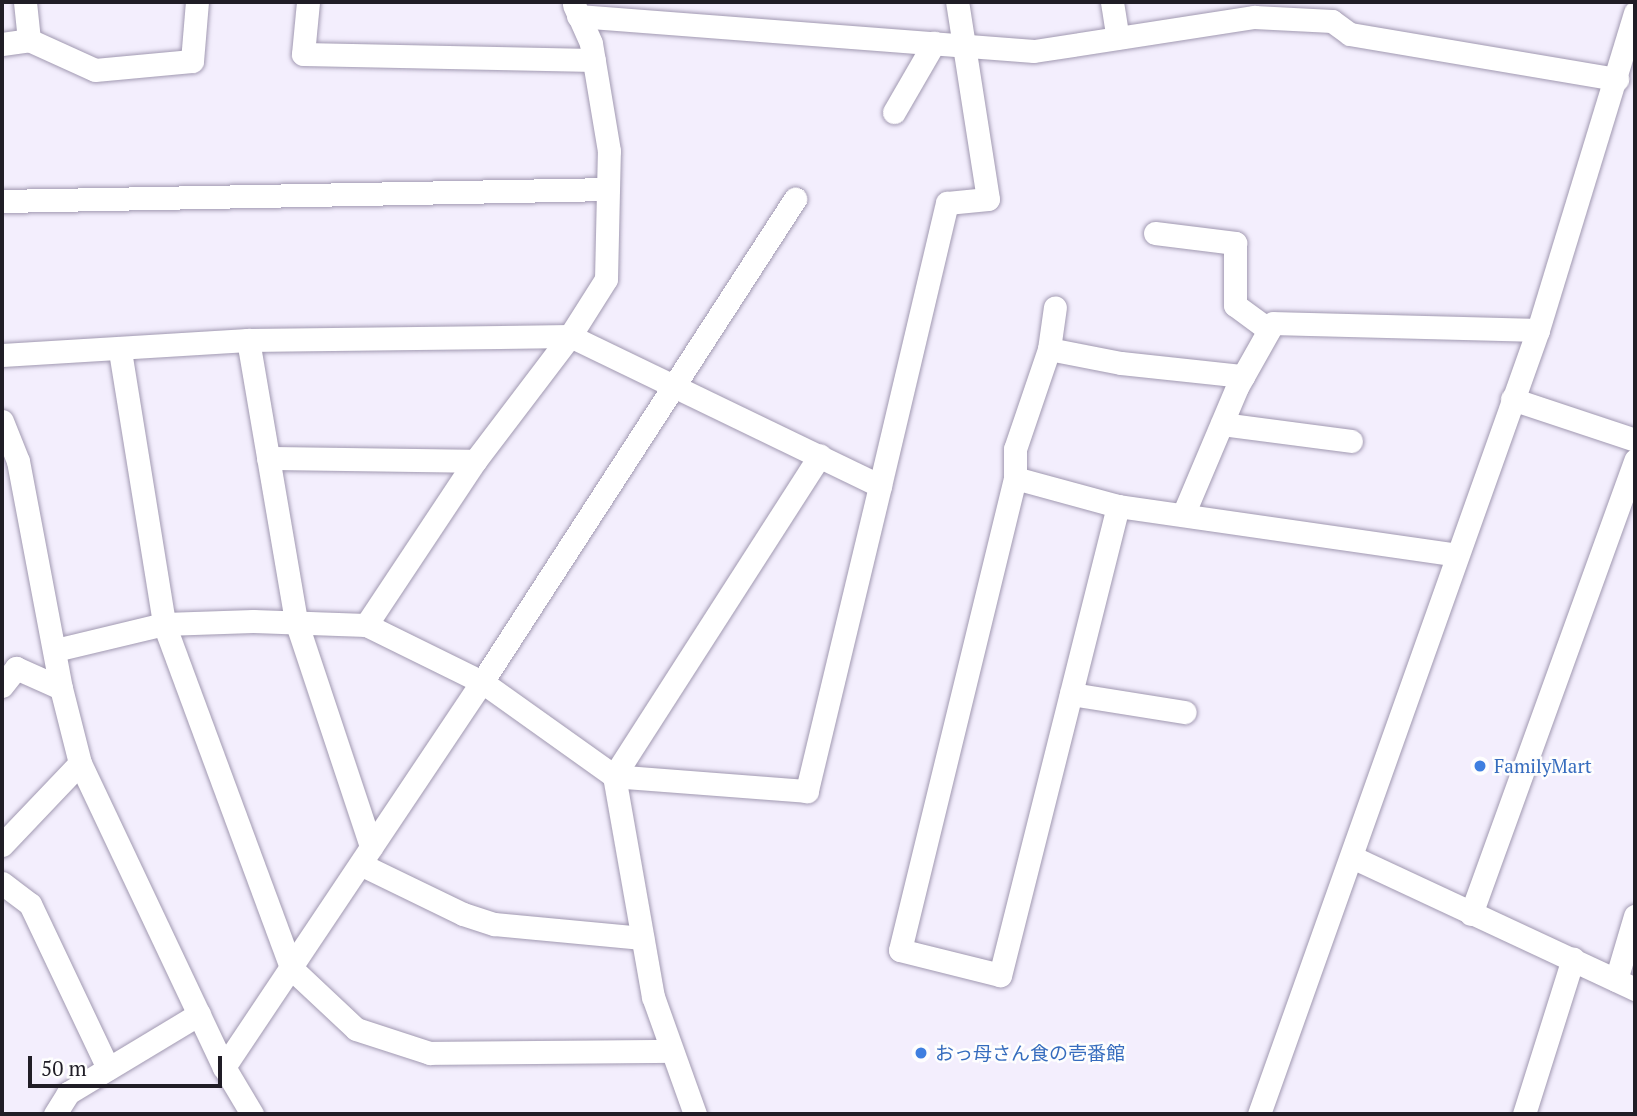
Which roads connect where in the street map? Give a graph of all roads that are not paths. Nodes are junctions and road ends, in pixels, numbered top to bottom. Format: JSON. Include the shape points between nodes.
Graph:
{"nodes":[{"id":1,"x":25,"y":2,"type":"edge"},
{"id":2,"x":197,"y":2,"type":"edge"},
{"id":3,"x":309,"y":2,"type":"edge"},
{"id":4,"x":957,"y":2,"type":"edge"},
{"id":5,"x":1112,"y":2,"type":"edge"},
{"id":6,"x":575,"y":9,"type":"edge"},
{"id":7,"x":1251,"y":10,"type":"edge"},
{"id":8,"x":1334,"y":11,"type":"edge"},
{"id":9,"x":1634,"y":25,"type":"edge"},
{"id":10,"x":1118,"y":38,"type":"junction"},
{"id":11,"x":29,"y":40,"type":"junction"},
{"id":12,"x":934,"y":43,"type":"junction"},
{"id":13,"x":2,"y":44,"type":"edge"},
{"id":14,"x":967,"y":46,"type":"junction"},
{"id":15,"x":594,"y":60,"type":"junction"},
{"id":16,"x":1617,"y":79,"type":"junction"},
{"id":17,"x":894,"y":112,"type":"dead end"},
{"id":18,"x":608,"y":189,"type":"junction"},
{"id":19,"x":795,"y":199,"type":"dead end"},
{"id":20,"x":2,"y":201,"type":"edge"},
{"id":21,"x":1155,"y":233,"type":"dead end"},
{"id":22,"x":1055,"y":307,"type":"dead end"},
{"id":23,"x":1269,"y":330,"type":"junction"},
{"id":24,"x":1538,"y":330,"type":"junction"},
{"id":25,"x":570,"y":336,"type":"junction"},
{"id":26,"x":248,"y":340,"type":"junction"},
{"id":27,"x":1049,"y":349,"type":"junction"},
{"id":28,"x":120,"y":351,"type":"junction"},
{"id":29,"x":2,"y":355,"type":"edge"},
{"id":30,"x":1243,"y":376,"type":"junction"},
{"id":31,"x":673,"y":386,"type":"junction"},
{"id":32,"x":1512,"y":399,"type":"junction"},
{"id":33,"x":2,"y":421,"type":"edge"},
{"id":34,"x":1222,"y":424,"type":"junction"},
{"id":35,"x":1352,"y":440,"type":"dead end"},
{"id":36,"x":1635,"y":440,"type":"edge"},
{"id":37,"x":820,"y":456,"type":"junction"},
{"id":38,"x":268,"y":458,"type":"junction"},
{"id":39,"x":1635,"y":460,"type":"edge"},
{"id":40,"x":475,"y":461,"type":"junction"},
{"id":41,"x":1016,"y":478,"type":"junction"},
{"id":42,"x":880,"y":485,"type":"junction"},
{"id":43,"x":1118,"y":506,"type":"junction"},
{"id":44,"x":1183,"y":515,"type":"junction"},
{"id":45,"x":1456,"y":555,"type":"junction"},
{"id":46,"x":296,"y":621,"type":"junction"},
{"id":47,"x":164,"y":624,"type":"junction"},
{"id":48,"x":366,"y":625,"type":"junction"},
{"id":49,"x":56,"y":650,"type":"junction"},
{"id":50,"x":6,"y":672,"type":"edge"},
{"id":51,"x":482,"y":682,"type":"junction"},
{"id":52,"x":61,"y":688,"type":"junction"},
{"id":53,"x":1071,"y":694,"type":"junction"},
{"id":54,"x":1185,"y":712,"type":"dead end"},
{"id":55,"x":80,"y":763,"type":"junction"},
{"id":56,"x":614,"y":776,"type":"junction"},
{"id":57,"x":2,"y":845,"type":"edge"},
{"id":58,"x":366,"y":856,"type":"junction"},
{"id":59,"x":1352,"y":857,"type":"junction"},
{"id":60,"x":2,"y":883,"type":"edge"},
{"id":61,"x":1471,"y":914,"type":"junction"},
{"id":62,"x":1635,"y":916,"type":"edge"},
{"id":63,"x":642,"y":938,"type":"junction"},
{"id":64,"x":1573,"y":959,"type":"junction"},
{"id":65,"x":291,"y":968,"type":"junction"},
{"id":66,"x":1625,"y":984,"type":"edge"},
{"id":67,"x":199,"y":1014,"type":"junction"},
{"id":68,"x":670,"y":1051,"type":"junction"},
{"id":69,"x":224,"y":1067,"type":"junction"},
{"id":70,"x":108,"y":1068,"type":"junction"},
{"id":71,"x":55,"y":1114,"type":"edge"},
{"id":72,"x":252,"y":1114,"type":"edge"},
{"id":73,"x":695,"y":1114,"type":"edge"},
{"id":74,"x":1259,"y":1114,"type":"edge"},
{"id":75,"x":1524,"y":1114,"type":"edge"}],
"edges":[{"from":1,"to":11,"type":"street"},
{"from":2,"to":11,"type":"street","via":[[192,61],[95,70]]},
{"from":3,"to":15,"type":"street","via":[[303,54]]},
{"from":4,"to":14,"type":"street"},
{"from":5,"to":10,"type":"street"},
{"from":6,"to":12,"type":"street"},
{"from":6,"to":15,"type":"street"},
{"from":7,"to":8,"type":"street"},
{"from":7,"to":10,"type":"street"},
{"from":8,"to":16,"type":"street","via":[[1350,34]]},
{"from":9,"to":16,"type":"street"},
{"from":10,"to":14,"type":"street","via":[[1034,51]]},
{"from":11,"to":13,"type":"street"},
{"from":12,"to":14,"type":"street"},
{"from":12,"to":17,"type":"street"},
{"from":14,"to":42,"type":"street","via":[[988,199],[947,203]]},
{"from":15,"to":18,"type":"street","via":[[609,151]]},
{"from":16,"to":24,"type":"street"},
{"from":18,"to":20,"type":"street"},
{"from":18,"to":25,"type":"street","via":[[606,279]]},
{"from":19,"to":31,"type":"street"},
{"from":21,"to":23,"type":"street","via":[[1235,243],[1235,305]]},
{"from":22,"to":27,"type":"street"},
{"from":23,"to":24,"type":"street","via":[[1273,323]]},
{"from":23,"to":30,"type":"street"},
{"from":24,"to":32,"type":"street"},
{"from":25,"to":26,"type":"street"},
{"from":25,"to":31,"type":"street"},
{"from":25,"to":40,"type":"street"},
{"from":26,"to":28,"type":"street"},
{"from":26,"to":38,"type":"street"},
{"from":27,"to":30,"type":"street","via":[[1121,363]]},
{"from":27,"to":41,"type":"street","via":[[1015,449]]},
{"from":28,"to":29,"type":"street"},
{"from":28,"to":47,"type":"street"},
{"from":30,"to":34,"type":"street"},
{"from":31,"to":37,"type":"street"},
{"from":31,"to":51,"type":"street"},
{"from":32,"to":36,"type":"street"},
{"from":32,"to":45,"type":"street"},
{"from":33,"to":49,"type":"street","via":[[18,461]]},
{"from":34,"to":35,"type":"street"},
{"from":34,"to":44,"type":"street"},
{"from":37,"to":42,"type":"street"},
{"from":37,"to":56,"type":"street"},
{"from":38,"to":40,"type":"street"},
{"from":38,"to":46,"type":"street"},
{"from":39,"to":61,"type":"street"},
{"from":40,"to":48,"type":"street"},
{"from":41,"to":43,"type":"street"},
{"from":41,"to":53,"type":"street","via":[[901,950],[1000,975]]},
{"from":42,"to":56,"type":"street","via":[[807,790]]},
{"from":43,"to":44,"type":"street"},
{"from":43,"to":53,"type":"street"},
{"from":44,"to":45,"type":"street"},
{"from":45,"to":59,"type":"street"},
{"from":46,"to":47,"type":"street"},
{"from":46,"to":48,"type":"street"},
{"from":46,"to":58,"type":"street"},
{"from":47,"to":49,"type":"street"},
{"from":47,"to":65,"type":"street"},
{"from":48,"to":51,"type":"street"},
{"from":49,"to":52,"type":"street"},
{"from":50,"to":52,"type":"street"},
{"from":51,"to":56,"type":"street"},
{"from":51,"to":58,"type":"street"},
{"from":52,"to":55,"type":"street"},
{"from":53,"to":54,"type":"street"},
{"from":55,"to":57,"type":"street"},
{"from":55,"to":67,"type":"street"},
{"from":56,"to":63,"type":"street"},
{"from":58,"to":63,"type":"street","via":[[463,914],[494,924]]},
{"from":58,"to":65,"type":"street"},
{"from":59,"to":61,"type":"street"},
{"from":59,"to":74,"type":"street"},
{"from":60,"to":70,"type":"street","via":[[30,904]]},
{"from":61,"to":64,"type":"street"},
{"from":62,"to":66,"type":"street"},
{"from":63,"to":68,"type":"street","via":[[653,997]]},
{"from":64,"to":66,"type":"street"},
{"from":64,"to":75,"type":"street"},
{"from":65,"to":68,"type":"street","via":[[356,1029],[430,1053]]},
{"from":65,"to":69,"type":"street"},
{"from":67,"to":69,"type":"street"},
{"from":67,"to":70,"type":"street"},
{"from":68,"to":73,"type":"street"},
{"from":69,"to":72,"type":"street"},
{"from":70,"to":71,"type":"street","via":[[68,1093]]}]}
